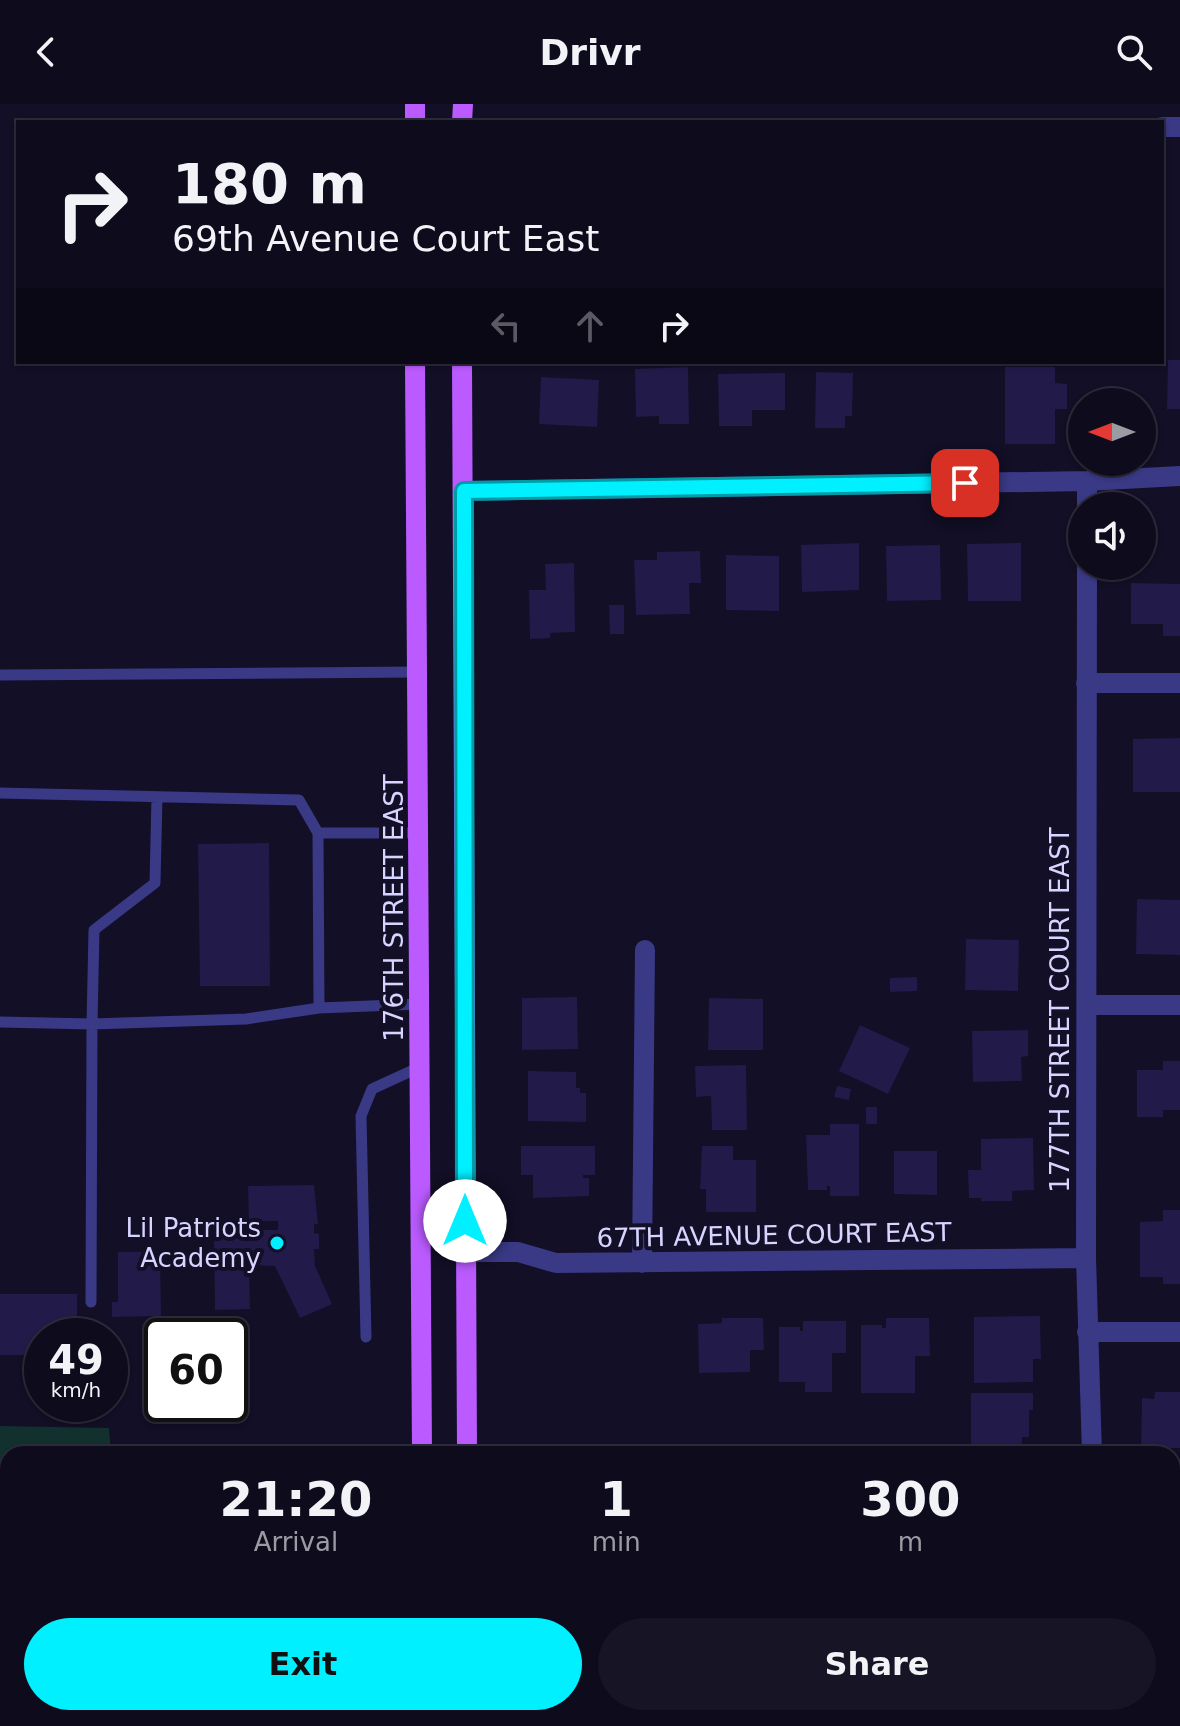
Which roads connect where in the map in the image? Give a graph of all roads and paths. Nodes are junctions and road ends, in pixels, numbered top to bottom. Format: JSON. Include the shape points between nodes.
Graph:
{"nodes":[{"id":1,"x":415,"y":364,"type":"edge"},
{"id":2,"x":462,"y":364,"type":"edge"},
{"id":3,"x":1180,"y":476,"type":"edge"},
{"id":4,"x":1087,"y":481,"type":"junction"},
{"id":5,"x":464,"y":491,"type":"junction"},
{"id":6,"x":1087,"y":492,"type":"edge"},
{"id":7,"x":1087,"y":580,"type":"edge"},
{"id":8,"x":418,"y":672,"type":"junction"},
{"id":9,"x":0,"y":675,"type":"edge"},
{"id":10,"x":1086,"y":683,"type":"junction"},
{"id":11,"x":1180,"y":683,"type":"edge"},
{"id":12,"x":0,"y":793,"type":"edge"},
{"id":13,"x":157,"y":797,"type":"junction"},
{"id":14,"x":318,"y":833,"type":"junction"},
{"id":15,"x":419,"y":833,"type":"junction"},
{"id":16,"x":645,"y":950,"type":"dead end"},
{"id":17,"x":420,"y":1004,"type":"junction"},
{"id":18,"x":1087,"y":1005,"type":"junction"},
{"id":19,"x":1180,"y":1005,"type":"edge"},
{"id":20,"x":319,"y":1008,"type":"junction"},
{"id":21,"x":0,"y":1022,"type":"edge"},
{"id":22,"x":92,"y":1024,"type":"junction"},
{"id":23,"x":421,"y":1067,"type":"junction"},
{"id":24,"x":465,"y":1252,"type":"junction"},
{"id":25,"x":1086,"y":1258,"type":"junction"},
{"id":26,"x":642,"y":1263,"type":"junction"},
{"id":27,"x":91,"y":1302,"type":"dead end"},
{"id":28,"x":1087,"y":1332,"type":"junction"},
{"id":29,"x":1180,"y":1332,"type":"edge"},
{"id":30,"x":366,"y":1337,"type":"dead end"},
{"id":31,"x":422,"y":1446,"type":"edge"},
{"id":32,"x":467,"y":1446,"type":"edge"},
{"id":33,"x":1092,"y":1446,"type":"edge"}],
"edges":[{"from":1,"to":8,"type":"main road","name":"176TH STREET EAST"},
{"from":2,"to":5,"type":"main road"},
{"from":3,"to":4,"type":"street"},
{"from":4,"to":5,"type":"street"},
{"from":4,"to":6,"type":"street"},
{"from":5,"to":24,"type":"main road"},
{"from":7,"to":10,"type":"street","name":"177TH STREET COURT EAST"},
{"from":8,"to":9,"type":"lane"},
{"from":8,"to":15,"type":"main road","name":"176TH STREET EAST"},
{"from":10,"to":11,"type":"street"},
{"from":10,"to":18,"type":"street","name":"177TH STREET COURT EAST"},
{"from":12,"to":13,"type":"lane"},
{"from":13,"to":14,"type":"lane","via":[[299,800]]},
{"from":13,"to":22,"type":"lane","via":[[155,883],[94,930]]},
{"from":14,"to":15,"type":"lane"},
{"from":14,"to":20,"type":"lane"},
{"from":15,"to":17,"type":"main road","name":"176TH STREET EAST"},
{"from":16,"to":26,"type":"street"},
{"from":17,"to":20,"type":"lane"},
{"from":17,"to":23,"type":"main road","name":"176TH STREET EAST"},
{"from":18,"to":19,"type":"street"},
{"from":18,"to":25,"type":"street","name":"177TH STREET COURT EAST"},
{"from":20,"to":22,"type":"lane","via":[[246,1019]]},
{"from":21,"to":22,"type":"lane"},
{"from":22,"to":27,"type":"lane"},
{"from":23,"to":30,"type":"lane","via":[[372,1089],[361,1116]]},
{"from":23,"to":31,"type":"main road","name":"176TH STREET EAST"},
{"from":24,"to":26,"type":"street","name":"67TH AVENUE COURT EAST","via":[[518,1252],[556,1263]]},
{"from":24,"to":32,"type":"main road"},
{"from":25,"to":26,"type":"street","name":"67TH AVENUE COURT EAST"},
{"from":25,"to":28,"type":"street","name":"177TH STREET COURT EAST"},
{"from":28,"to":29,"type":"street"},
{"from":28,"to":33,"type":"street","name":"177TH STREET COURT EAST"}]}
